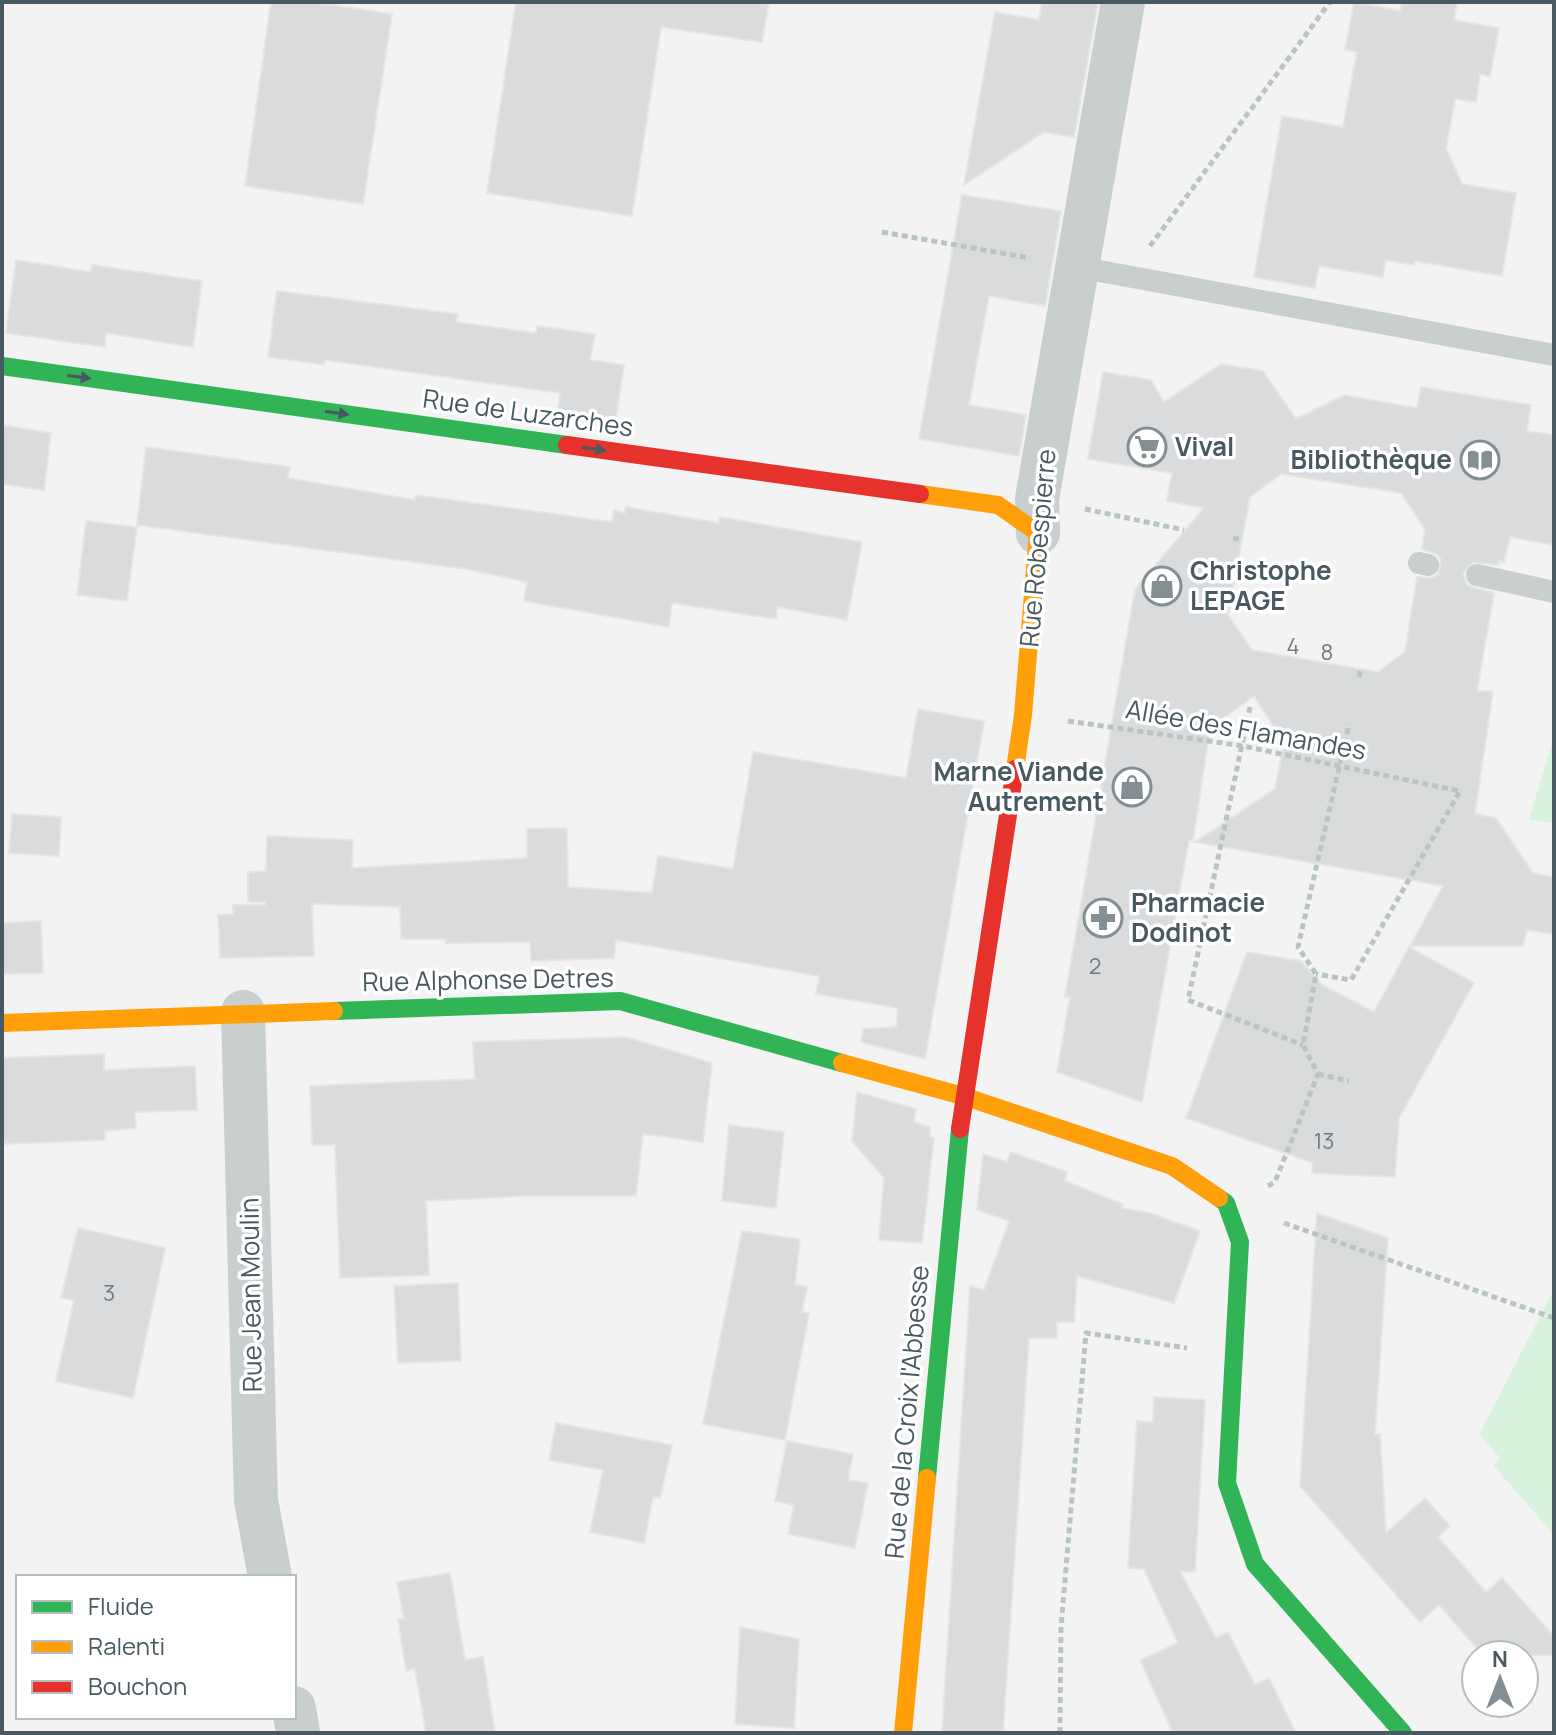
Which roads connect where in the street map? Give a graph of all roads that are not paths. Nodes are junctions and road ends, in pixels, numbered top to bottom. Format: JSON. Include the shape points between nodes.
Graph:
{"nodes":[{"id":1,"x":1123,"y":2,"type":"edge"},
{"id":2,"x":1078,"y":267,"type":"junction"},
{"id":3,"x":1554,"y":355,"type":"edge"},
{"id":4,"x":2,"y":366,"type":"edge"},
{"id":5,"x":1037,"y":516,"type":"junction"},
{"id":6,"x":1477,"y":575,"type":"dead end"},
{"id":7,"x":1554,"y":592,"type":"edge"},
{"id":8,"x":243,"y":1012,"type":"junction"},
{"id":9,"x":2,"y":1023,"type":"edge"},
{"id":10,"x":963,"y":1096,"type":"junction"},
{"id":11,"x":270,"y":1575,"type":"edge"},
{"id":12,"x":903,"y":1733,"type":"edge"},
{"id":13,"x":1403,"y":1733,"type":"edge"}],
"edges":[{"from":1,"to":2,"type":"street","name":"Rue Robespierre"},
{"from":2,"to":3,"type":"lane"},
{"from":2,"to":5,"type":"street","name":"Rue Robespierre"},
{"from":4,"to":5,"type":"street","name":"Rue de Luzarches","one_way":true,"via":[[998,505]]},
{"from":5,"to":10,"type":"street","name":"Rue Robespierre","via":[[1023,715]]},
{"from":6,"to":7,"type":"lane"},
{"from":8,"to":9,"type":"street","name":"Rue Alphonse Detres"},
{"from":8,"to":10,"type":"street","name":"Rue Alphonse Detres","via":[[620,1001]]},
{"from":8,"to":11,"type":"street","name":"Rue Jean Moulin","via":[[256,1500]]},
{"from":10,"to":12,"type":"street","name":"Rue de la Croix l'Abbesse"},
{"from":10,"to":13,"type":"street","name":"Rue Alphonse Detres","via":[[1172,1166],[1226,1203],[1240,1242],[1227,1483],[1255,1564]]}]}
